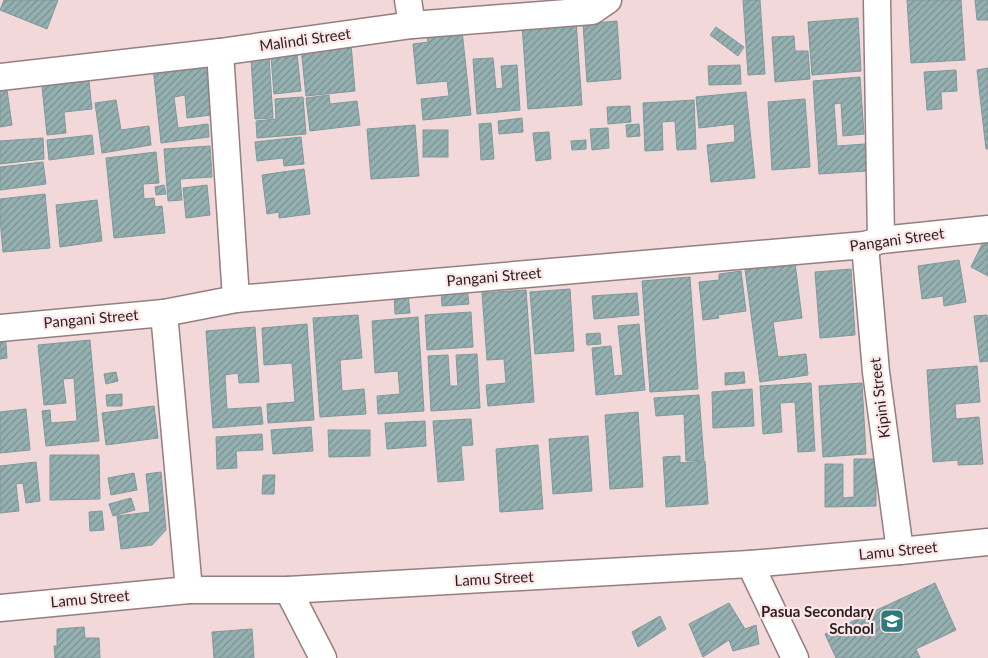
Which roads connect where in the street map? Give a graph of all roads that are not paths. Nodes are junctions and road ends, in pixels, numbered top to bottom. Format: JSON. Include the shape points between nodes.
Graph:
{"nodes":[{"id":1,"x":408,"y":0,"type":"edge"},
{"id":2,"x":608,"y":0,"type":"edge"},
{"id":3,"x":877,"y":0,"type":"edge"},
{"id":4,"x":412,"y":26,"type":"junction"},
{"id":5,"x":220,"y":52,"type":"junction"},
{"id":6,"x":0,"y":77,"type":"edge"},
{"id":7,"x":988,"y":229,"type":"edge"},
{"id":8,"x":873,"y":243,"type":"junction"},
{"id":9,"x":236,"y":299,"type":"junction"},
{"id":10,"x":164,"y":313,"type":"junction"},
{"id":11,"x":0,"y":328,"type":"edge"},
{"id":12,"x":988,"y":542,"type":"edge"},
{"id":13,"x":900,"y":551,"type":"junction"},
{"id":14,"x":750,"y":564,"type":"junction"},
{"id":15,"x":189,"y":590,"type":"junction"},
{"id":16,"x":288,"y":590,"type":"junction"},
{"id":17,"x":0,"y":608,"type":"edge"},
{"id":18,"x":323,"y":658,"type":"edge"},
{"id":19,"x":795,"y":658,"type":"edge"}],
"edges":[{"from":1,"to":4,"type":"street"},
{"from":2,"to":4,"type":"street","name":"Malindi Street","via":[[592,11]]},
{"from":3,"to":8,"type":"street","name":"Kipini Street"},
{"from":4,"to":5,"type":"street","name":"Malindi Street"},
{"from":5,"to":6,"type":"street","name":"Malindi Street"},
{"from":5,"to":9,"type":"street"},
{"from":7,"to":8,"type":"street","name":"Pangani Street"},
{"from":8,"to":9,"type":"street","name":"Pangani Street"},
{"from":8,"to":13,"type":"street","name":"Kipini Street","via":[[876,372]]},
{"from":9,"to":10,"type":"street","name":"Pangani Street"},
{"from":10,"to":11,"type":"street","name":"Pangani Street"},
{"from":10,"to":15,"type":"street"},
{"from":12,"to":13,"type":"street","name":"Lamu Street"},
{"from":13,"to":14,"type":"street","name":"Lamu Street"},
{"from":14,"to":16,"type":"street","name":"Lamu Street"},
{"from":14,"to":19,"type":"street"},
{"from":15,"to":16,"type":"street","name":"Lamu Street"},
{"from":15,"to":17,"type":"street","name":"Lamu Street"},
{"from":16,"to":18,"type":"street"}]}
